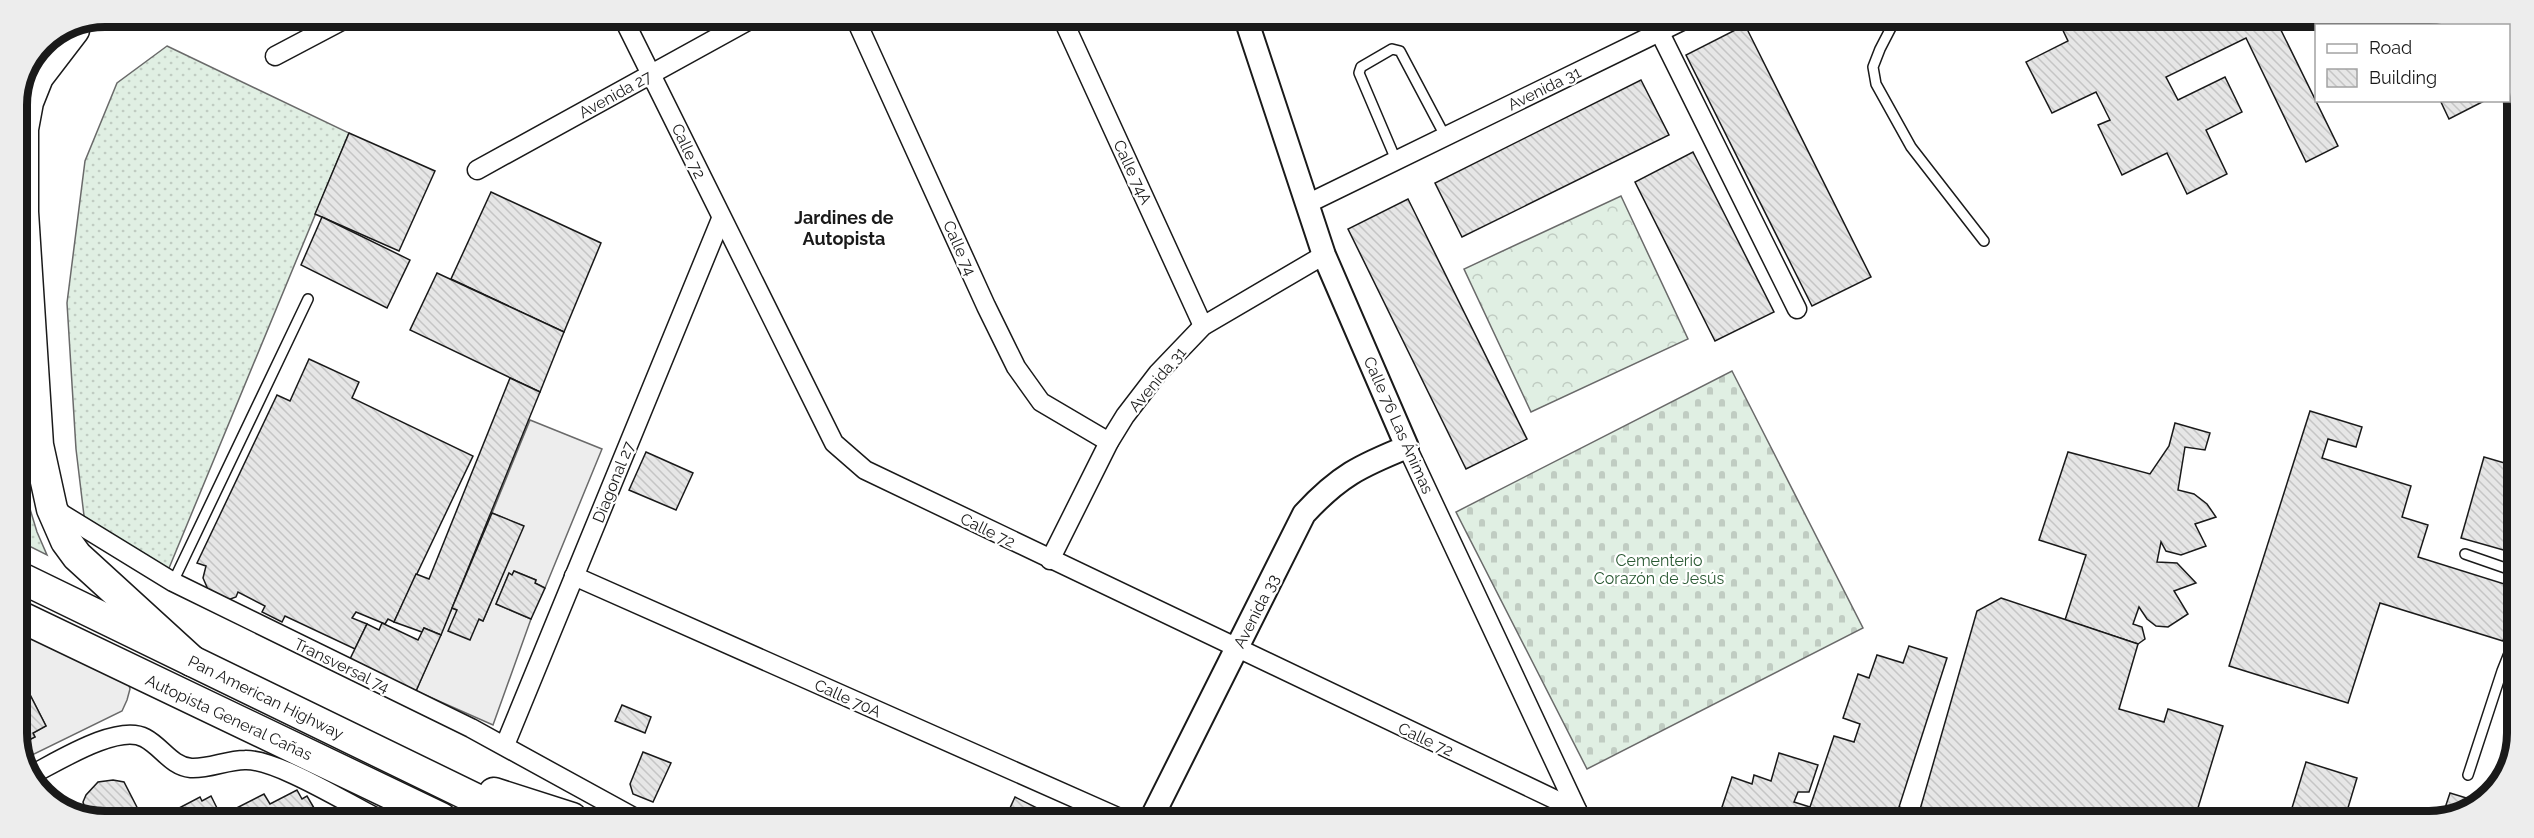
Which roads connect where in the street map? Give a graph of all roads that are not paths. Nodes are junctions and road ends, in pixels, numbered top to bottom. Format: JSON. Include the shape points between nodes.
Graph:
{"nodes":[{"id":1,"x":330,"y":27,"type":"edge"},
{"id":2,"x":628,"y":27,"type":"edge"},
{"id":3,"x":737,"y":27,"type":"edge"},
{"id":4,"x":859,"y":27,"type":"edge"},
{"id":5,"x":1066,"y":27,"type":"edge"},
{"id":6,"x":1249,"y":27,"type":"edge"},
{"id":7,"x":1669,"y":27,"type":"edge"},
{"id":8,"x":1891,"y":27,"type":"edge"},
{"id":9,"x":1659,"y":32,"type":"junction"},
{"id":10,"x":69,"y":36,"type":"edge"},
{"id":11,"x":275,"y":56,"type":"dead end"},
{"id":12,"x":653,"y":73,"type":"junction"},
{"id":13,"x":27,"y":107,"type":"edge"},
{"id":14,"x":1445,"y":136,"type":"junction"},
{"id":15,"x":1396,"y":160,"type":"junction"},
{"id":16,"x":477,"y":170,"type":"dead end"},
{"id":17,"x":1307,"y":204,"type":"junction"},
{"id":18,"x":722,"y":219,"type":"junction"},
{"id":19,"x":1984,"y":240,"type":"dead end"},
{"id":20,"x":1324,"y":255,"type":"junction"},
{"id":21,"x":27,"y":274,"type":"edge"},
{"id":22,"x":308,"y":299,"type":"dead end"},
{"id":23,"x":1797,"y":309,"type":"dead end"},
{"id":24,"x":1203,"y":326,"type":"junction"},
{"id":25,"x":1109,"y":442,"type":"junction"},
{"id":26,"x":1407,"y":447,"type":"junction"},
{"id":27,"x":52,"y":508,"type":"junction"},
{"id":28,"x":2465,"y":554,"type":"dead end"},
{"id":29,"x":1050,"y":560,"type":"junction"},
{"id":30,"x":2507,"y":569,"type":"edge"},
{"id":31,"x":574,"y":576,"type":"junction"},
{"id":32,"x":27,"y":581,"type":"edge"},
{"id":33,"x":173,"y":582,"type":"junction"},
{"id":34,"x":27,"y":620,"type":"edge"},
{"id":35,"x":1236,"y":649,"type":"junction"},
{"id":36,"x":2507,"y":658,"type":"edge"},
{"id":37,"x":192,"y":661,"type":"junction"},
{"id":38,"x":505,"y":746,"type":"junction"},
{"id":39,"x":402,"y":763,"type":"junction"},
{"id":40,"x":38,"y":772,"type":"edge"},
{"id":41,"x":2468,"y":775,"type":"dead end"},
{"id":42,"x":394,"y":795,"type":"junction"},
{"id":43,"x":362,"y":811,"type":"edge"},
{"id":44,"x":423,"y":811,"type":"edge"},
{"id":45,"x":427,"y":811,"type":"edge"},
{"id":46,"x":501,"y":811,"type":"edge"},
{"id":47,"x":550,"y":811,"type":"edge"},
{"id":48,"x":621,"y":811,"type":"edge"},
{"id":49,"x":1104,"y":811,"type":"edge"},
{"id":50,"x":1155,"y":811,"type":"edge"},
{"id":51,"x":1572,"y":811,"type":"edge"},
{"id":52,"x":1578,"y":811,"type":"edge"}],
"edges":[{"from":1,"to":11,"type":"street"},
{"from":2,"to":12,"type":"street","name":"Calle 72"},
{"from":3,"to":12,"type":"street","name":"Avenida 27"},
{"from":4,"to":25,"type":"street","name":"Calle 74","via":[[1016,367],[1041,402]]},
{"from":5,"to":24,"type":"street","name":"Calle 74A"},
{"from":6,"to":17,"type":"street","name":"Calle 76 Las Ánimas"},
{"from":7,"to":9,"type":"street","name":"Avenida 31"},
{"from":8,"to":19,"type":"lane","via":[[1873,67],[1876,84],[1911,147]]},
{"from":9,"to":14,"type":"street","name":"Avenida 31"},
{"from":9,"to":23,"type":"street"},
{"from":10,"to":13,"type":"highway","via":[[38,77]]},
{"from":12,"to":16,"type":"street","name":"Avenida 27"},
{"from":12,"to":18,"type":"street","name":"Calle 72"},
{"from":14,"to":15,"type":"street","name":"Avenida 31"},
{"from":14,"to":15,"type":"lane","via":[[1400,51],[1392,49],[1359,72]]},
{"from":15,"to":17,"type":"street","name":"Avenida 31"},
{"from":17,"to":20,"type":"street","name":"Calle 76 Las Ánimas"},
{"from":18,"to":29,"type":"street","name":"Calle 72","via":[[834,443],[865,470]]},
{"from":18,"to":31,"type":"street","name":"Diagonal 27"},
{"from":20,"to":24,"type":"street","name":"Avenida 31"},
{"from":20,"to":26,"type":"street","name":"Calle 76 Las Ánimas"},
{"from":21,"to":27,"type":"highway","via":[[38,445]]},
{"from":22,"to":33,"type":"lane"},
{"from":24,"to":25,"type":"street","name":"Avenida 31","via":[[1158,373]]},
{"from":25,"to":29,"type":"street","name":"Avenida 31"},
{"from":26,"to":35,"type":"street","name":"Avenida 33","via":[[1359,467],[1325,490],[1304,514]]},
{"from":26,"to":52,"type":"street","name":"Calle 76 Las Ánimas"},
{"from":27,"to":33,"type":"street","name":"Transversal 74"},
{"from":27,"to":37,"type":"highway","via":[[77,556]]},
{"from":28,"to":30,"type":"lane"},
{"from":29,"to":35,"type":"street","name":"Calle 72"},
{"from":31,"to":38,"type":"street","name":"Diagonal 27"},
{"from":31,"to":49,"type":"street","name":"Calle 70A"},
{"from":32,"to":37,"type":"highway","name":"Pan American Highway"},
{"from":33,"to":38,"type":"street","name":"Transversal 74"},
{"from":34,"to":42,"type":"highway","name":"Autopista General Cañas"},
{"from":35,"to":50,"type":"street","name":"Avenida 33"},
{"from":35,"to":51,"type":"street","name":"Calle 72"},
{"from":36,"to":41,"type":"lane"},
{"from":37,"to":39,"type":"highway","name":"Pan American Highway"},
{"from":38,"to":48,"type":"street","name":"Transversal 74"},
{"from":39,"to":46,"type":"highway","name":"Pan American Highway"},
{"from":39,"to":47,"type":"highway"},
{"from":40,"to":43,"type":"street","via":[[108,738],[134,734],[151,742],[174,763],[189,768],[244,760],[274,765]]},
{"from":42,"to":44,"type":"highway"},
{"from":42,"to":45,"type":"highway","name":"Autopista General Cañas"}]}
